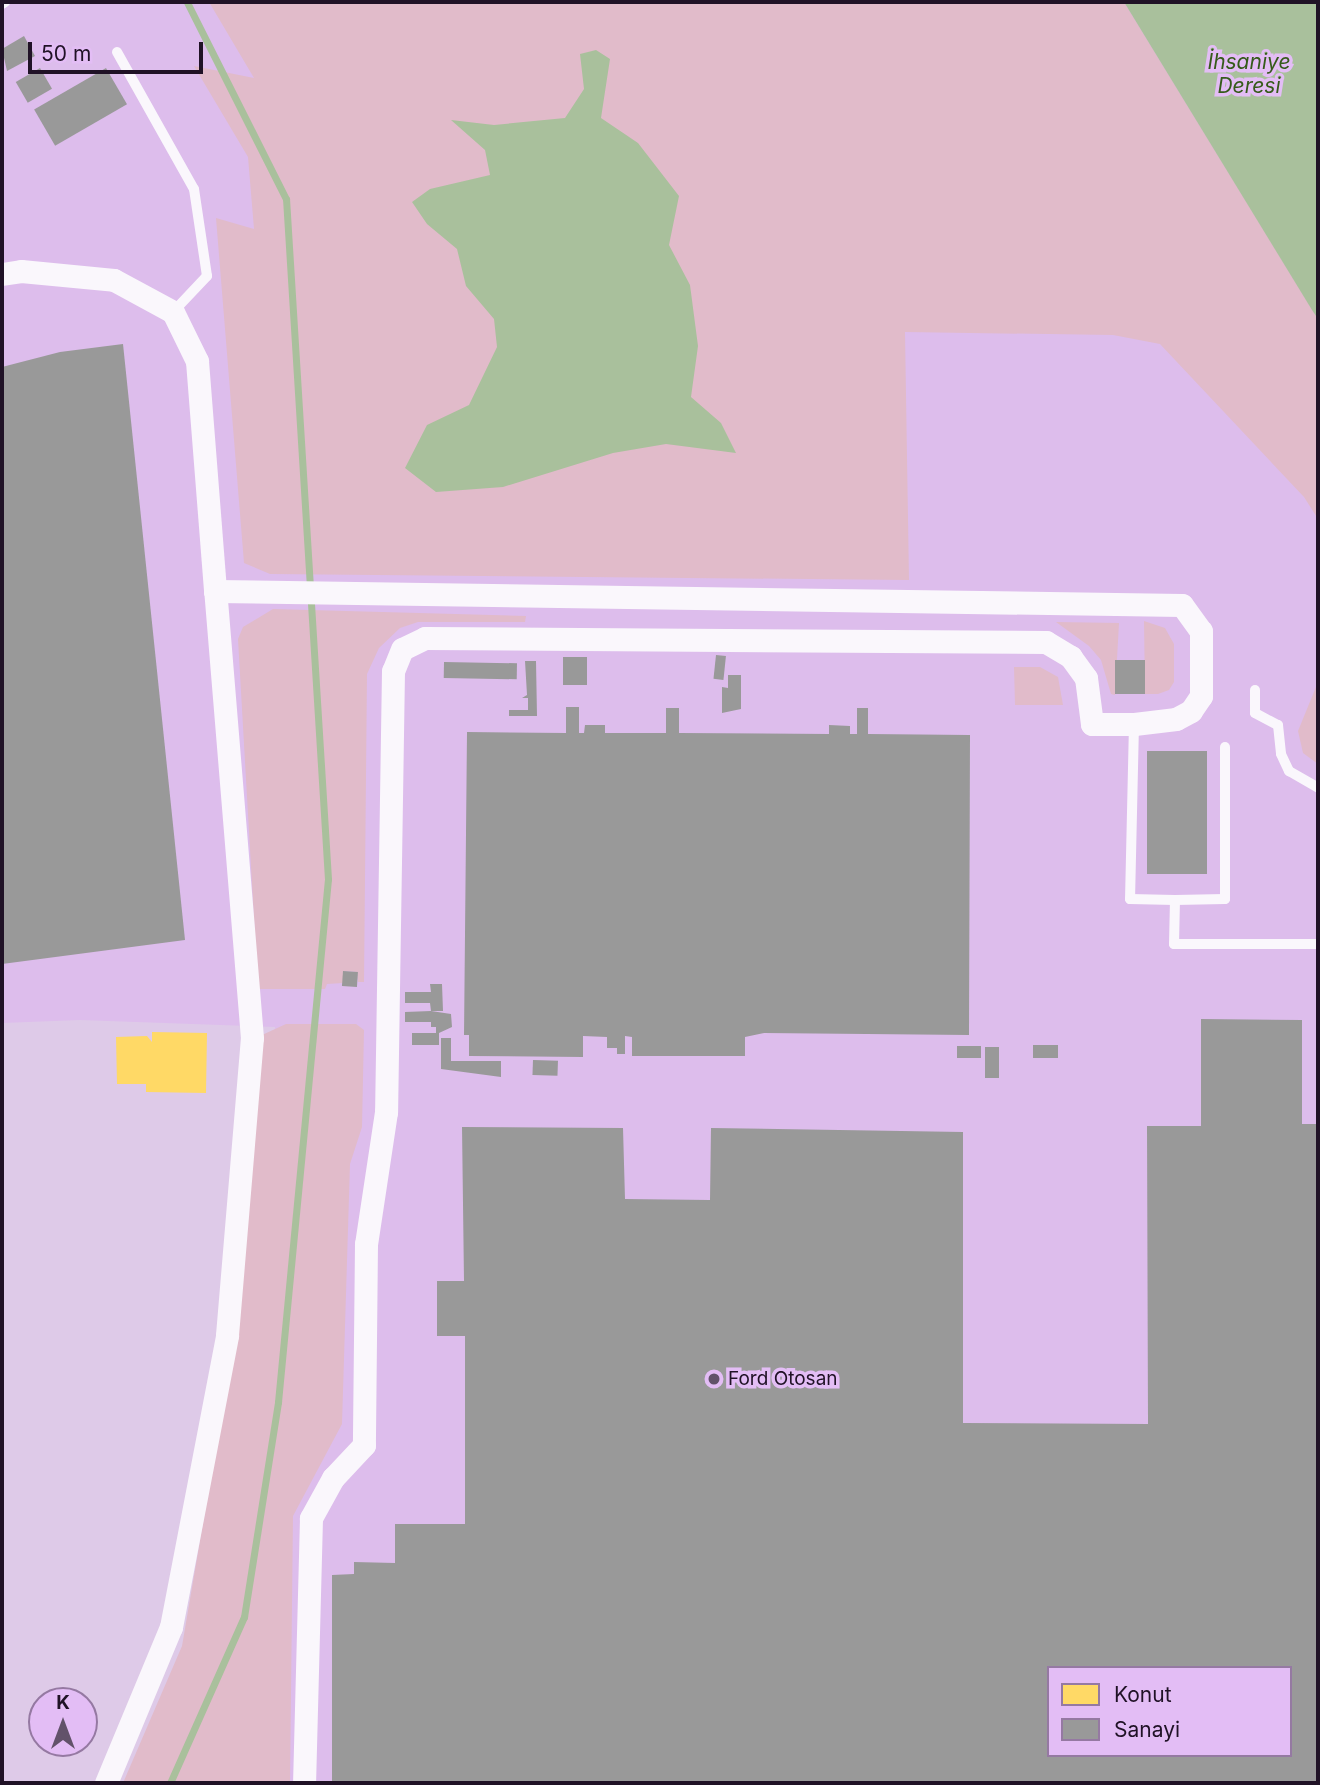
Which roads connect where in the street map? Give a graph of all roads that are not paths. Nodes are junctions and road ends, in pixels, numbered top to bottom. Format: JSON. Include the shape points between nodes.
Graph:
{"nodes":[{"id":1,"x":117,"y":52,"type":"dead end"},
{"id":2,"x":2,"y":274,"type":"edge"},
{"id":3,"x":173,"y":312,"type":"junction"},
{"id":4,"x":215,"y":591,"type":"junction"},
{"id":5,"x":1255,"y":690,"type":"dead end"},
{"id":6,"x":1135,"y":724,"type":"junction"},
{"id":7,"x":1225,"y":747,"type":"dead end"},
{"id":8,"x":1318,"y":788,"type":"edge"},
{"id":9,"x":1175,"y":900,"type":"junction"},
{"id":10,"x":1318,"y":944,"type":"edge"},
{"id":11,"x":106,"y":1783,"type":"edge"},
{"id":12,"x":304,"y":1783,"type":"edge"}],
"edges":[{"from":1,"to":3,"type":"lane","via":[[194,189],[207,276]]},
{"from":2,"to":3,"type":"street","via":[[21,271],[114,280]]},
{"from":3,"to":4,"type":"street","via":[[197,361]]},
{"from":4,"to":6,"type":"street","via":[[1182,605],[1201,631],[1201,696],[1191,711],[1176,719]]},
{"from":4,"to":11,"type":"street","via":[[252,1038],[227,1335],[171,1627]]},
{"from":5,"to":8,"type":"lane","via":[[1255,713],[1278,725],[1281,754],[1289,771]]},
{"from":6,"to":9,"type":"lane","via":[[1130,899]]},
{"from":6,"to":12,"type":"street","via":[[1092,724],[1086,678],[1071,657],[1046,642],[425,638],[401,649],[393,671],[386,1112],[366,1244],[363,1445],[333,1478],[311,1518]]},
{"from":7,"to":9,"type":"lane","via":[[1226,899]]},
{"from":9,"to":10,"type":"lane","via":[[1174,944]]}]}
